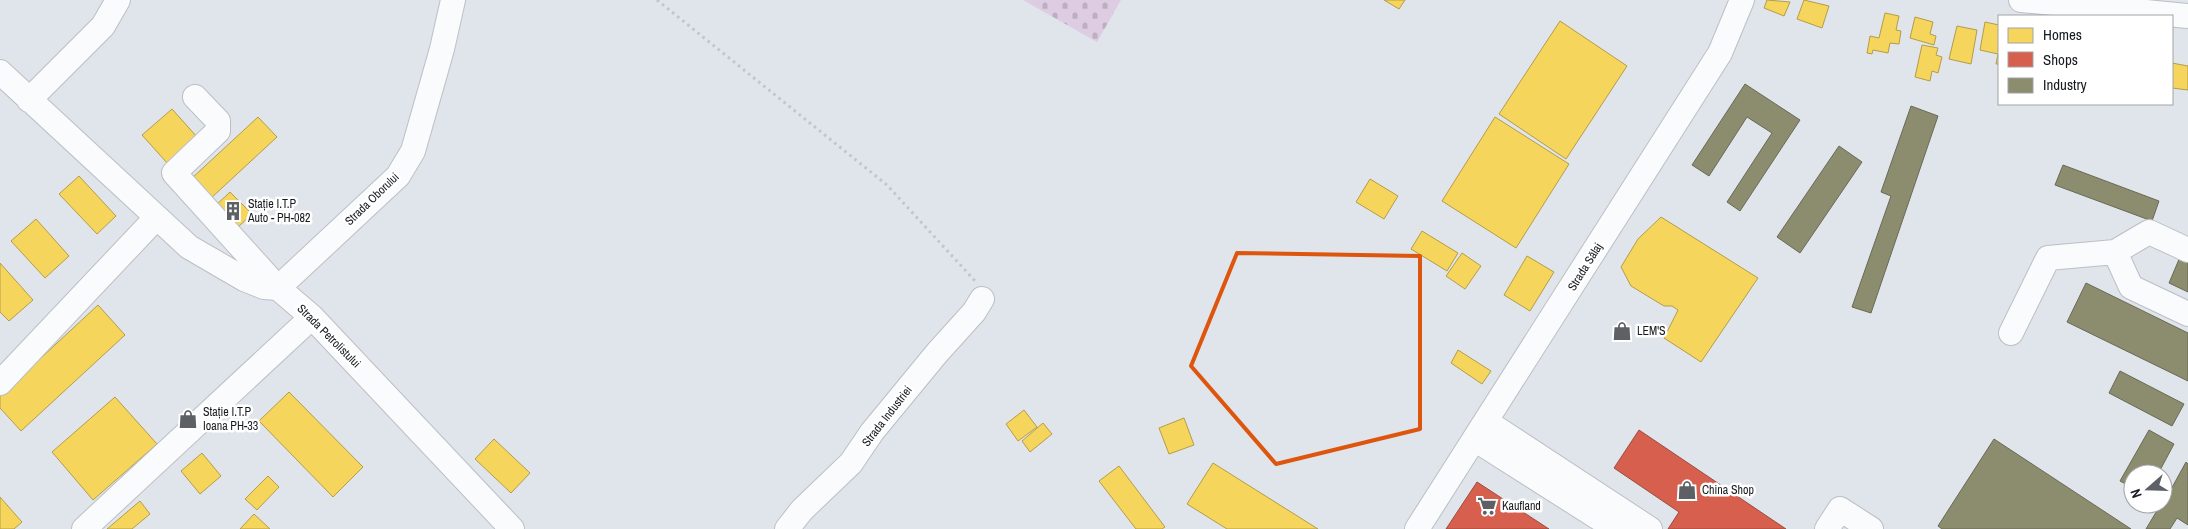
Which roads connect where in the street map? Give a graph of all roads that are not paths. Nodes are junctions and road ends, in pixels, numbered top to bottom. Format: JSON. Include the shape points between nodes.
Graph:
{"nodes":[{"id":1,"x":118,"y":0,"type":"edge"},
{"id":2,"x":453,"y":0,"type":"edge"},
{"id":3,"x":1742,"y":0,"type":"edge"},
{"id":4,"x":2021,"y":0,"type":"edge"},
{"id":5,"x":2188,"y":16,"type":"edge"},
{"id":6,"x":0,"y":72,"type":"edge"},
{"id":7,"x":195,"y":97,"type":"dead end"},
{"id":8,"x":29,"y":100,"type":"junction"},
{"id":9,"x":156,"y":218,"type":"junction"},
{"id":10,"x":2188,"y":250,"type":"edge"},
{"id":11,"x":2115,"y":252,"type":"junction"},
{"id":12,"x":278,"y":288,"type":"junction"},
{"id":13,"x":982,"y":299,"type":"road end"},
{"id":14,"x":2188,"y":314,"type":"edge"},
{"id":15,"x":312,"y":317,"type":"junction"},
{"id":16,"x":2011,"y":333,"type":"dead end"},
{"id":17,"x":0,"y":383,"type":"edge"},
{"id":18,"x":1482,"y":431,"type":"junction"},
{"id":19,"x":84,"y":529,"type":"edge"},
{"id":20,"x":512,"y":529,"type":"edge"},
{"id":21,"x":788,"y":529,"type":"edge"},
{"id":22,"x":1417,"y":529,"type":"edge"},
{"id":23,"x":1616,"y":529,"type":"edge"},
{"id":24,"x":1650,"y":529,"type":"edge"},
{"id":25,"x":1826,"y":529,"type":"edge"},
{"id":26,"x":1871,"y":529,"type":"edge"}],
"edges":[{"from":1,"to":8,"type":"street","via":[[103,26]]},
{"from":2,"to":12,"type":"street","name":"Strada Oborului","via":[[413,151],[398,176]]},
{"from":3,"to":18,"type":"street","name":"Strada Sălaj","via":[[1720,53]]},
{"from":4,"to":5,"type":"street"},
{"from":6,"to":8,"type":"street"},
{"from":7,"to":12,"type":"street","via":[[218,121],[218,131],[174,173]]},
{"from":8,"to":9,"type":"street","name":"Strada Petrolistului"},
{"from":9,"to":12,"type":"street","name":"Strada Petrolistului","via":[[189,247],[220,267],[264,287]]},
{"from":9,"to":17,"type":"street"},
{"from":10,"to":11,"type":"street","via":[[2149,232]]},
{"from":11,"to":14,"type":"street","via":[[2131,287]]},
{"from":11,"to":16,"type":"street","via":[[2048,258]]},
{"from":12,"to":15,"type":"street","name":"Strada Petrolistului"},
{"from":13,"to":21,"type":"street","name":"Strada Industriei","via":[[878,425],[851,463],[802,510]]},
{"from":15,"to":19,"type":"street"},
{"from":15,"to":20,"type":"street","name":"Strada Petrolistului"},
{"from":18,"to":22,"type":"street","name":"Strada Sălaj"},
{"from":18,"to":23,"type":"street"},
{"from":18,"to":24,"type":"street"},
{"from":25,"to":26,"type":"street","via":[[1840,509]]}]}
